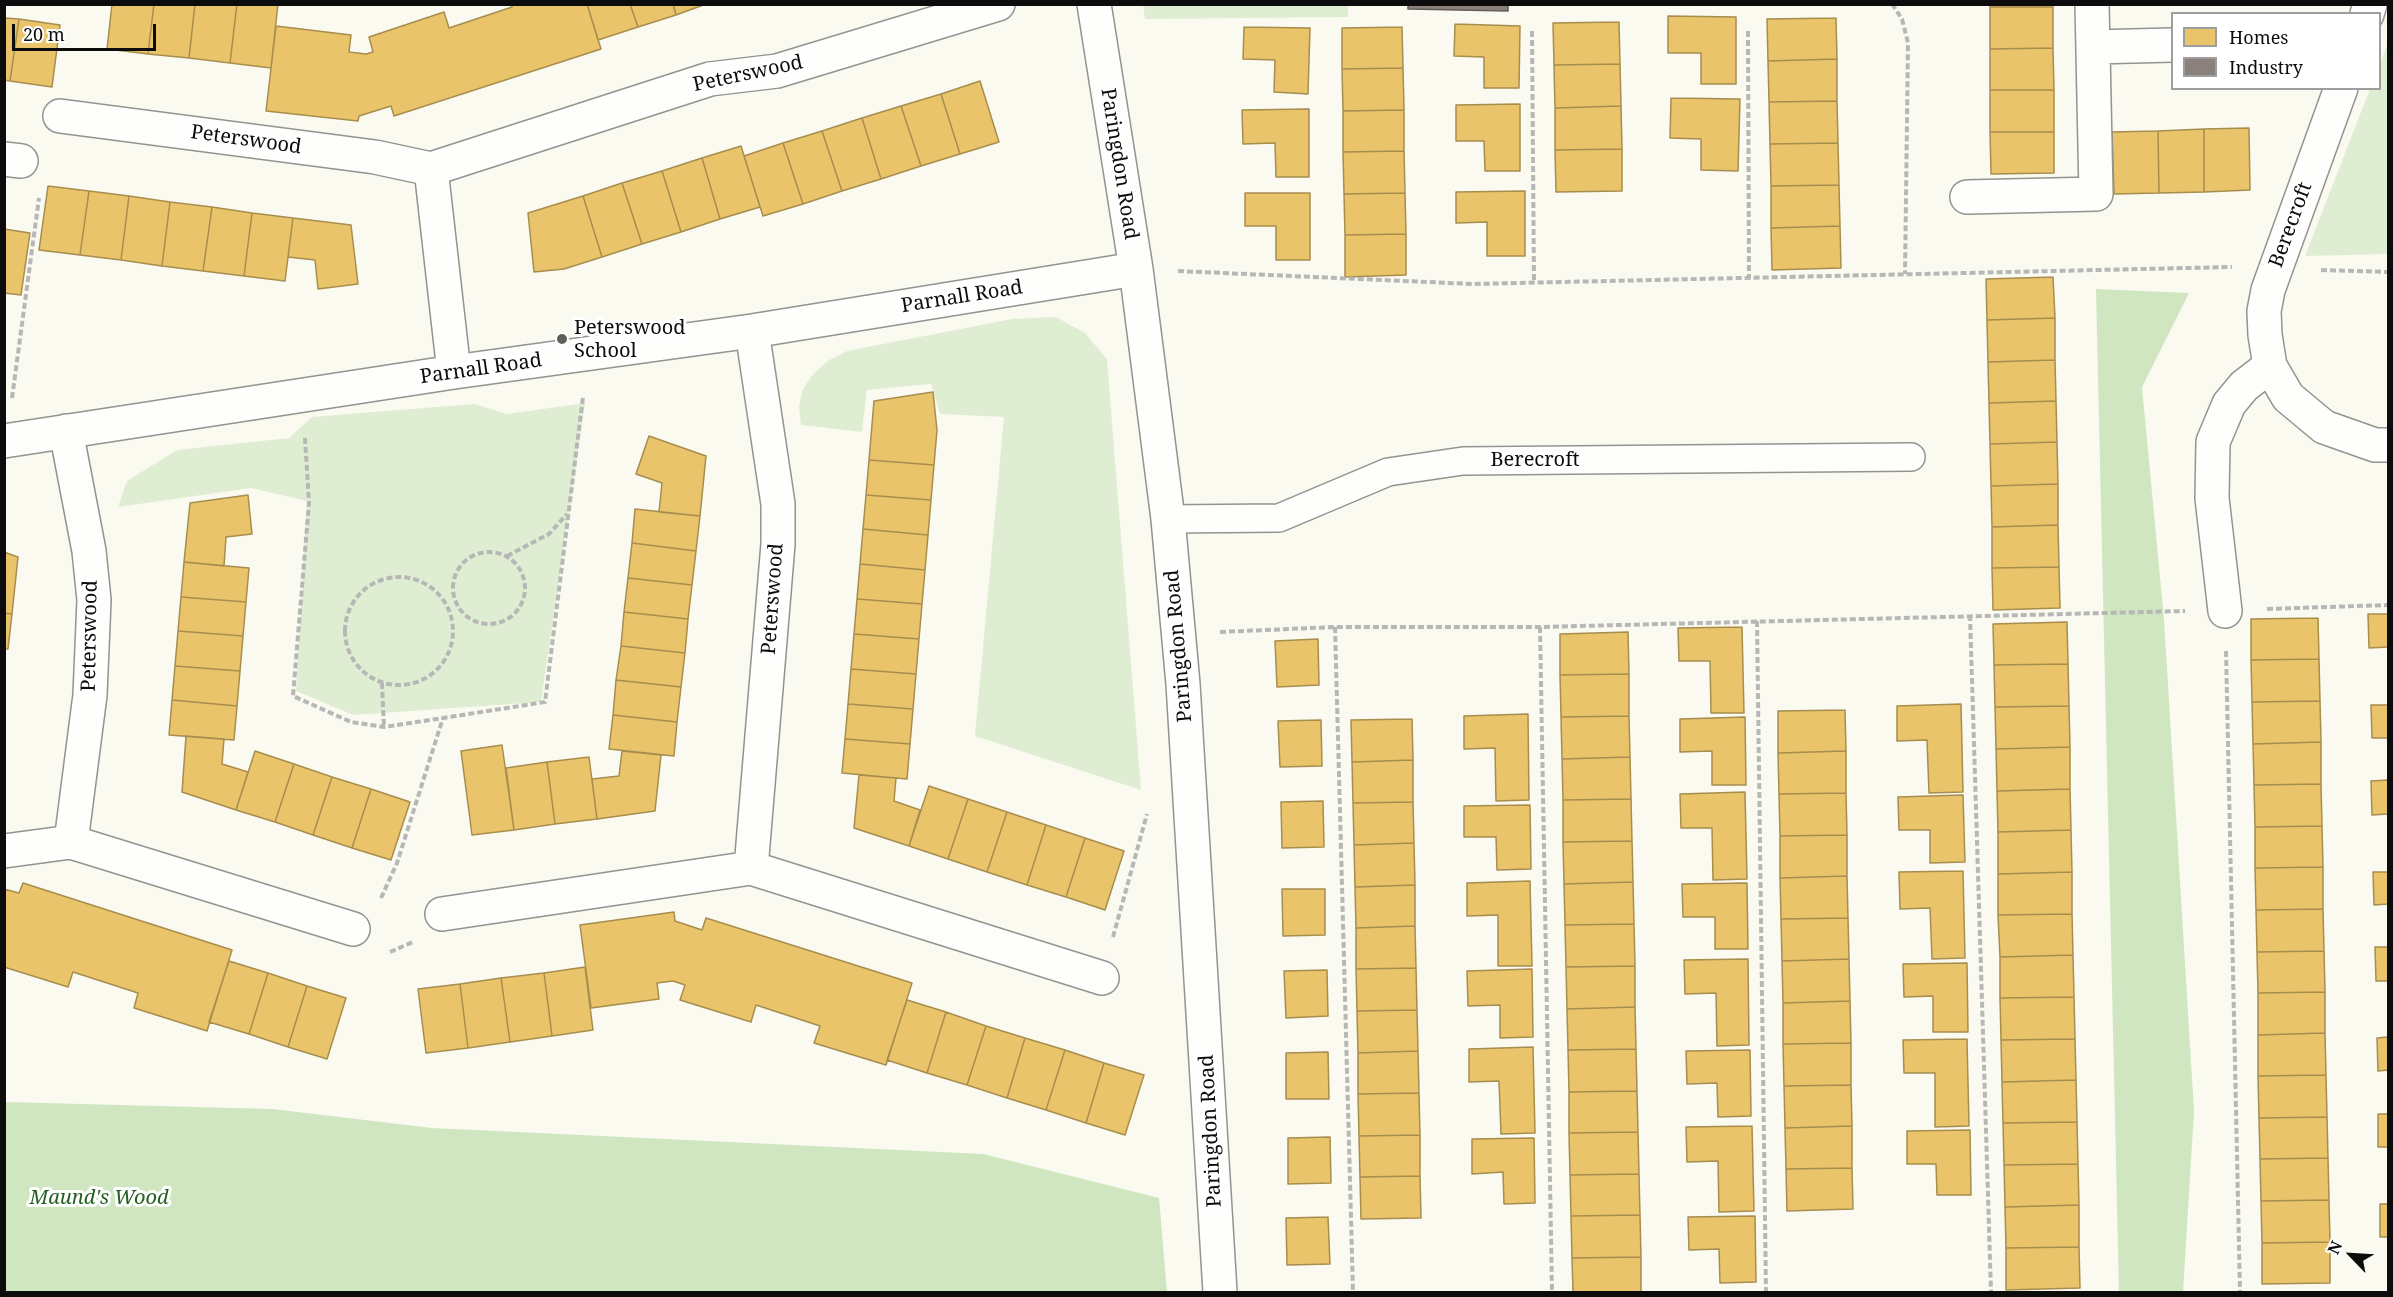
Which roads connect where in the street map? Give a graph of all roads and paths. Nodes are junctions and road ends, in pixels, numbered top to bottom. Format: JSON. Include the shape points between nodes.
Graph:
{"nodes":[{"id":1,"x":998,"y":4,"type":"edge"},
{"id":2,"x":1094,"y":4,"type":"edge"},
{"id":3,"x":1892,"y":4,"type":"edge"},
{"id":4,"x":2092,"y":4,"type":"edge"},
{"id":5,"x":1532,"y":31,"type":"dead end"},
{"id":6,"x":1748,"y":31,"type":"dead end"},
{"id":7,"x":2171,"y":45,"type":"edge"},
{"id":8,"x":2093,"y":47,"type":"junction"},
{"id":9,"x":2336,"y":90,"type":"edge"},
{"id":10,"x":60,"y":116,"type":"dead end"},
{"id":11,"x":431,"y":169,"type":"junction"},
{"id":12,"x":39,"y":196,"type":"dead end"},
{"id":13,"x":1966,"y":197,"type":"dead end"},
{"id":14,"x":2275,"y":268,"type":"junction"},
{"id":15,"x":1136,"y":269,"type":"junction"},
{"id":16,"x":2388,"y":272,"type":"edge"},
{"id":17,"x":1905,"y":274,"type":"junction"},
{"id":18,"x":1749,"y":278,"type":"junction"},
{"id":19,"x":1534,"y":283,"type":"junction"},
{"id":20,"x":752,"y":331,"type":"junction"},
{"id":21,"x":589,"y":353,"type":"junction"},
{"id":22,"x":2270,"y":366,"type":"junction"},
{"id":23,"x":454,"y":372,"type":"junction"},
{"id":24,"x":302,"y":395,"type":"junction"},
{"id":25,"x":66,"y":431,"type":"junction"},
{"id":26,"x":5,"y":441,"type":"edge"},
{"id":27,"x":2388,"y":445,"type":"edge"},
{"id":28,"x":1911,"y":457,"type":"dead end"},
{"id":29,"x":567,"y":513,"type":"junction"},
{"id":30,"x":1168,"y":519,"type":"junction"},
{"id":31,"x":507,"y":556,"type":"junction"},
{"id":32,"x":457,"y":603,"type":"junction"},
{"id":33,"x":446,"y":605,"type":"junction"},
{"id":34,"x":2388,"y":605,"type":"edge"},
{"id":35,"x":2225,"y":611,"type":"junction"},
{"id":36,"x":1970,"y":615,"type":"junction"},
{"id":37,"x":1756,"y":621,"type":"junction"},
{"id":38,"x":1335,"y":627,"type":"junction"},
{"id":39,"x":1540,"y":627,"type":"junction"},
{"id":40,"x":1178,"y":634,"type":"junction"},
{"id":41,"x":382,"y":683,"type":"junction"},
{"id":42,"x":443,"y":718,"type":"junction"},
{"id":43,"x":384,"y":727,"type":"junction"},
{"id":44,"x":1149,"y":808,"type":"dead end"},
{"id":45,"x":71,"y":842,"type":"junction"},
{"id":46,"x":4,"y":851,"type":"edge"},
{"id":47,"x":751,"y":868,"type":"junction"},
{"id":48,"x":442,"y":914,"type":"joint"},
{"id":49,"x":361,"y":928,"type":"junction"},
{"id":50,"x":1102,"y":978,"type":"joint"},
{"id":51,"x":1220,"y":1293,"type":"edge"},
{"id":52,"x":1353,"y":1293,"type":"edge"},
{"id":53,"x":1552,"y":1293,"type":"edge"},
{"id":54,"x":1766,"y":1293,"type":"edge"},
{"id":55,"x":1991,"y":1293,"type":"edge"},
{"id":56,"x":2240,"y":1293,"type":"edge"}],
"edges":[{"from":1,"to":11,"type":"street","name":"Peterswood","via":[[777,71],[710,79]]},
{"from":2,"to":15,"type":"street","name":"Paringdon Road"},
{"from":3,"to":17,"type":"path","via":[[1902,19],[1908,43]]},
{"from":4,"to":8,"type":"street"},
{"from":5,"to":19,"type":"path"},
{"from":6,"to":18,"type":"path"},
{"from":7,"to":8,"type":"street"},
{"from":8,"to":13,"type":"street","via":[[2096,194]]},
{"from":9,"to":14,"type":"street","name":"Berecroft"},
{"from":10,"to":11,"type":"street","name":"Peterswood","via":[[375,157]]},
{"from":11,"to":23,"type":"street"},
{"from":12,"to":26,"type":"path"},
{"from":14,"to":16,"type":"path"},
{"from":14,"to":17,"type":"path"},
{"from":14,"to":22,"type":"street","name":"Berecroft","via":[[2264,312]]},
{"from":15,"to":19,"type":"path","via":[[1473,284]]},
{"from":15,"to":20,"type":"street","name":"Parnall Road"},
{"from":15,"to":30,"type":"street","name":"Paringdon Road"},
{"from":17,"to":18,"type":"path"},
{"from":18,"to":19,"type":"path"},
{"from":20,"to":21,"type":"street","name":"Parnall Road"},
{"from":20,"to":47,"type":"street","name":"Peterswood","via":[[778,504],[778,544]]},
{"from":21,"to":23,"type":"street","name":"Parnall Road"},
{"from":21,"to":29,"type":"path"},
{"from":22,"to":27,"type":"street","name":"Berecroft","via":[[2288,397],[2324,427],[2375,445]]},
{"from":22,"to":35,"type":"street","via":[[2229,404],[2213,442],[2212,498]]},
{"from":23,"to":24,"type":"street","name":"Parnall Road"},
{"from":24,"to":25,"type":"street","name":"Parnall Road"},
{"from":24,"to":43,"type":"path","via":[[309,503],[293,696],[351,722]]},
{"from":25,"to":26,"type":"street","name":"Parnall Road"},
{"from":25,"to":45,"type":"street","name":"Peterswood","via":[[94,600],[90,694]]},
{"from":28,"to":30,"type":"lane","name":"Berecroft","via":[[1463,461],[1388,472],[1279,518]]},
{"from":29,"to":31,"type":"path","via":[[549,534]]},
{"from":29,"to":42,"type":"path","via":[[545,702]]},
{"from":30,"to":40,"type":"street","name":"Paringdon Road"},
{"from":31,"to":32,"type":"path","via":[[482,553],[460,566],[453,587]]},
{"from":31,"to":32,"type":"path","via":[[520,570],[525,588],[520,607],[508,619],[495,624],[480,623],[468,617]]},
{"from":32,"to":33,"type":"path"},
{"from":33,"to":41,"type":"path","via":[[453,635],[447,657],[431,675],[414,683]]},
{"from":33,"to":41,"type":"path","via":[[425,583],[408,577],[385,578],[370,584],[351,604],[344,638],[353,662]]},
{"from":34,"to":35,"type":"path"},
{"from":35,"to":36,"type":"path"},
{"from":35,"to":56,"type":"path"},
{"from":36,"to":37,"type":"path"},
{"from":36,"to":55,"type":"path"},
{"from":37,"to":39,"type":"path"},
{"from":37,"to":54,"type":"path"},
{"from":38,"to":39,"type":"path"},
{"from":38,"to":40,"type":"path"},
{"from":38,"to":52,"type":"path"},
{"from":39,"to":53,"type":"path"},
{"from":40,"to":51,"type":"street","name":"Paringdon Road"},
{"from":41,"to":43,"type":"path"},
{"from":42,"to":43,"type":"path"},
{"from":42,"to":49,"type":"path","via":[[397,862]]},
{"from":44,"to":50,"type":"path"},
{"from":45,"to":46,"type":"street"},
{"from":45,"to":49,"type":"street"},
{"from":47,"to":48,"type":"street"},
{"from":47,"to":50,"type":"street"},
{"from":48,"to":49,"type":"path","via":[[430,935],[390,952],[386,921]]}]}
